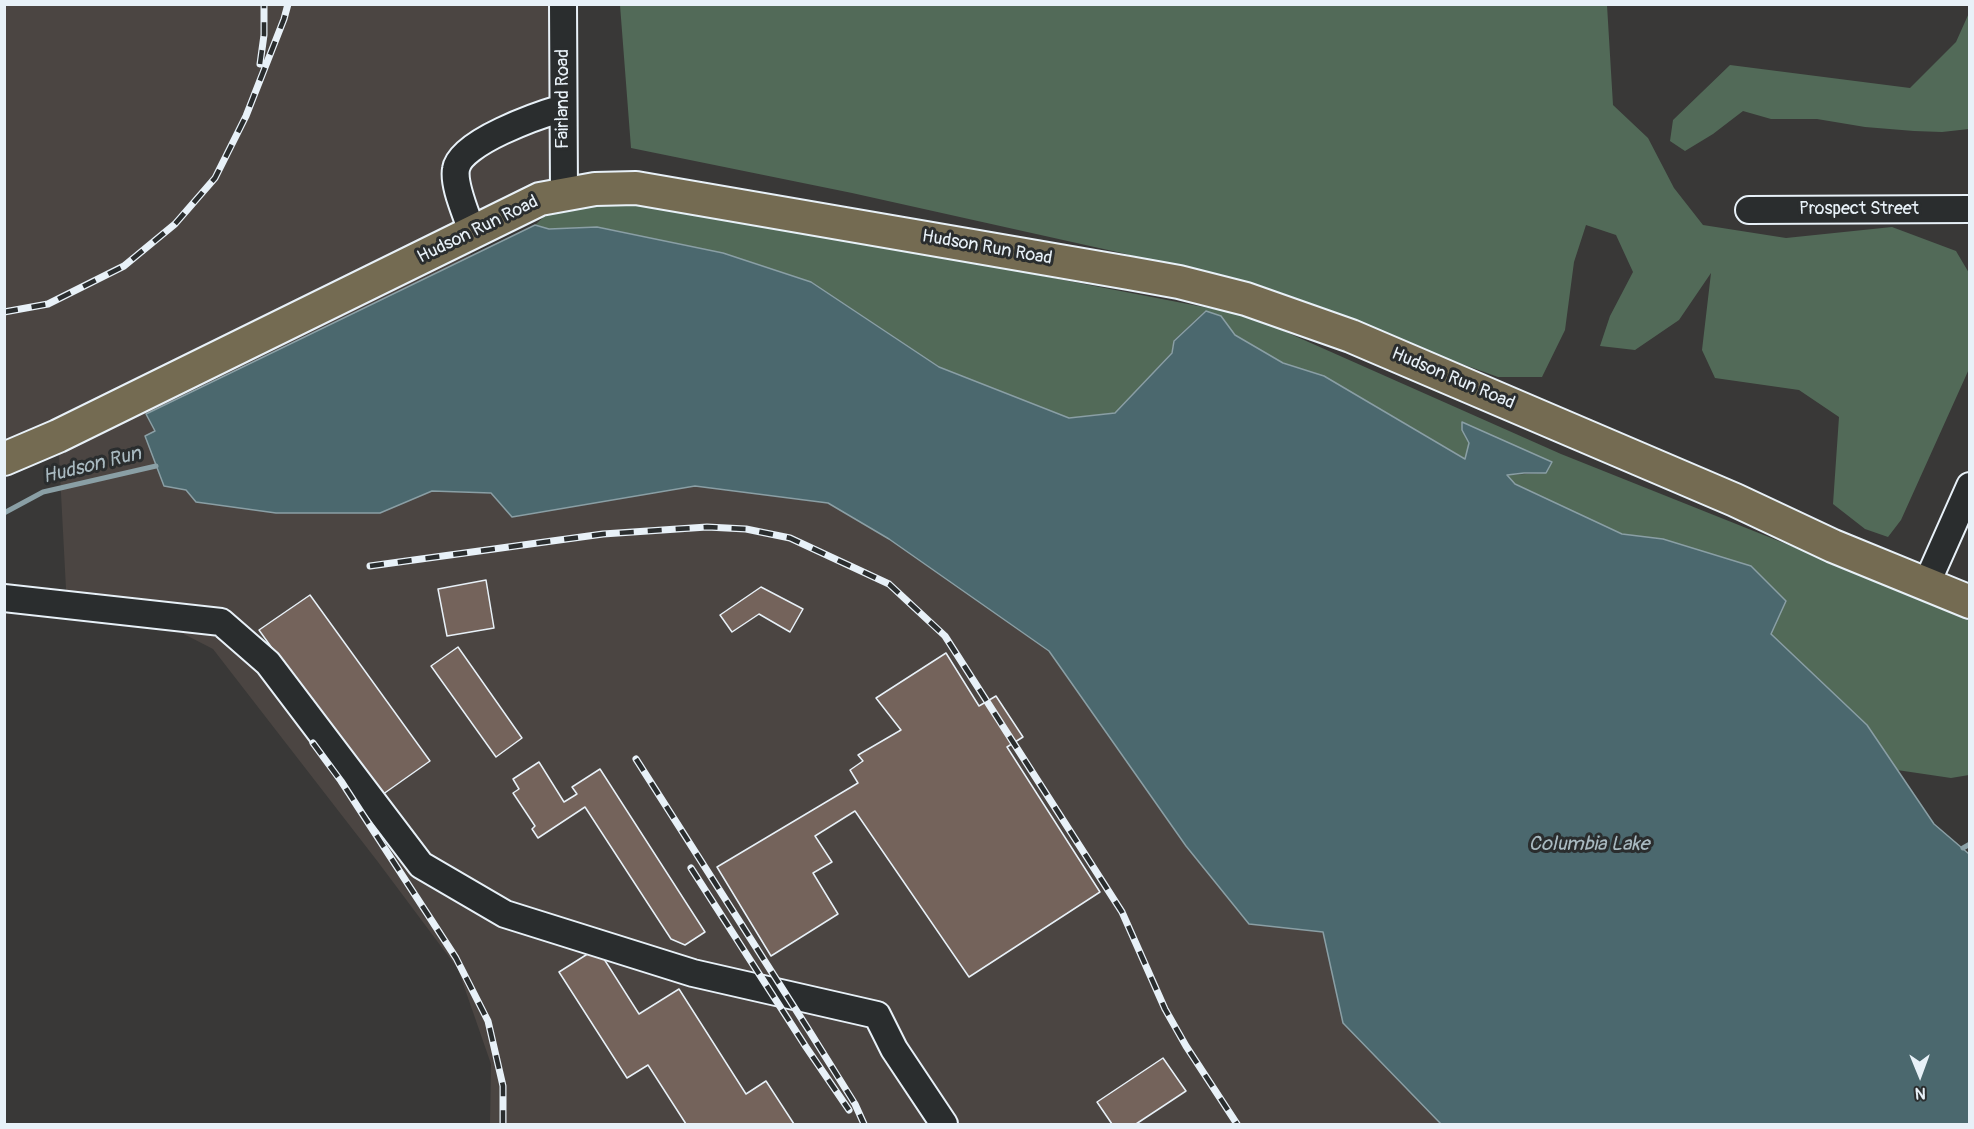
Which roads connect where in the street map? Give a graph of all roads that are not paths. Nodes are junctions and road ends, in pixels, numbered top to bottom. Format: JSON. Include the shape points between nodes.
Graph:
{"nodes":[{"id":1,"x":563,"y":4,"type":"edge"},
{"id":2,"x":563,"y":108,"type":"junction"},
{"id":3,"x":564,"y":193,"type":"junction"},
{"id":4,"x":1970,"y":209,"type":"edge"},
{"id":5,"x":1749,"y":210,"type":"dead end"},
{"id":6,"x":472,"y":232,"type":"junction"},
{"id":7,"x":6,"y":456,"type":"edge"},
{"id":8,"x":1970,"y":486,"type":"edge"},
{"id":9,"x":1926,"y":585,"type":"junction"},
{"id":10,"x":4,"y":598,"type":"edge"},
{"id":11,"x":1970,"y":602,"type":"edge"},
{"id":12,"x":944,"y":1125,"type":"edge"}],
"edges":[{"from":1,"to":2,"type":"street","name":"Fairland Road"},
{"from":2,"to":3,"type":"street","name":"Fairland Road"},
{"from":2,"to":6,"type":"street","via":[[513,125],[463,156],[456,166],[455,179]]},
{"from":3,"to":6,"type":"main road","name":"Hudson Run Road","via":[[540,199]]},
{"from":3,"to":9,"type":"main road","name":"Hudson Run Road","via":[[636,188],[1179,282],[1246,299],[1398,355]]},
{"from":4,"to":5,"type":"street","name":"Prospect Street"},
{"from":6,"to":7,"type":"main road","name":"Hudson Run Road","via":[[58,436]]},
{"from":8,"to":9,"type":"street"},
{"from":9,"to":11,"type":"main road","name":"Hudson Run Road"},
{"from":10,"to":12,"type":"street","via":[[221,622],[268,663],[422,865],[505,914],[693,973],[877,1015],[894,1049]]}]}
